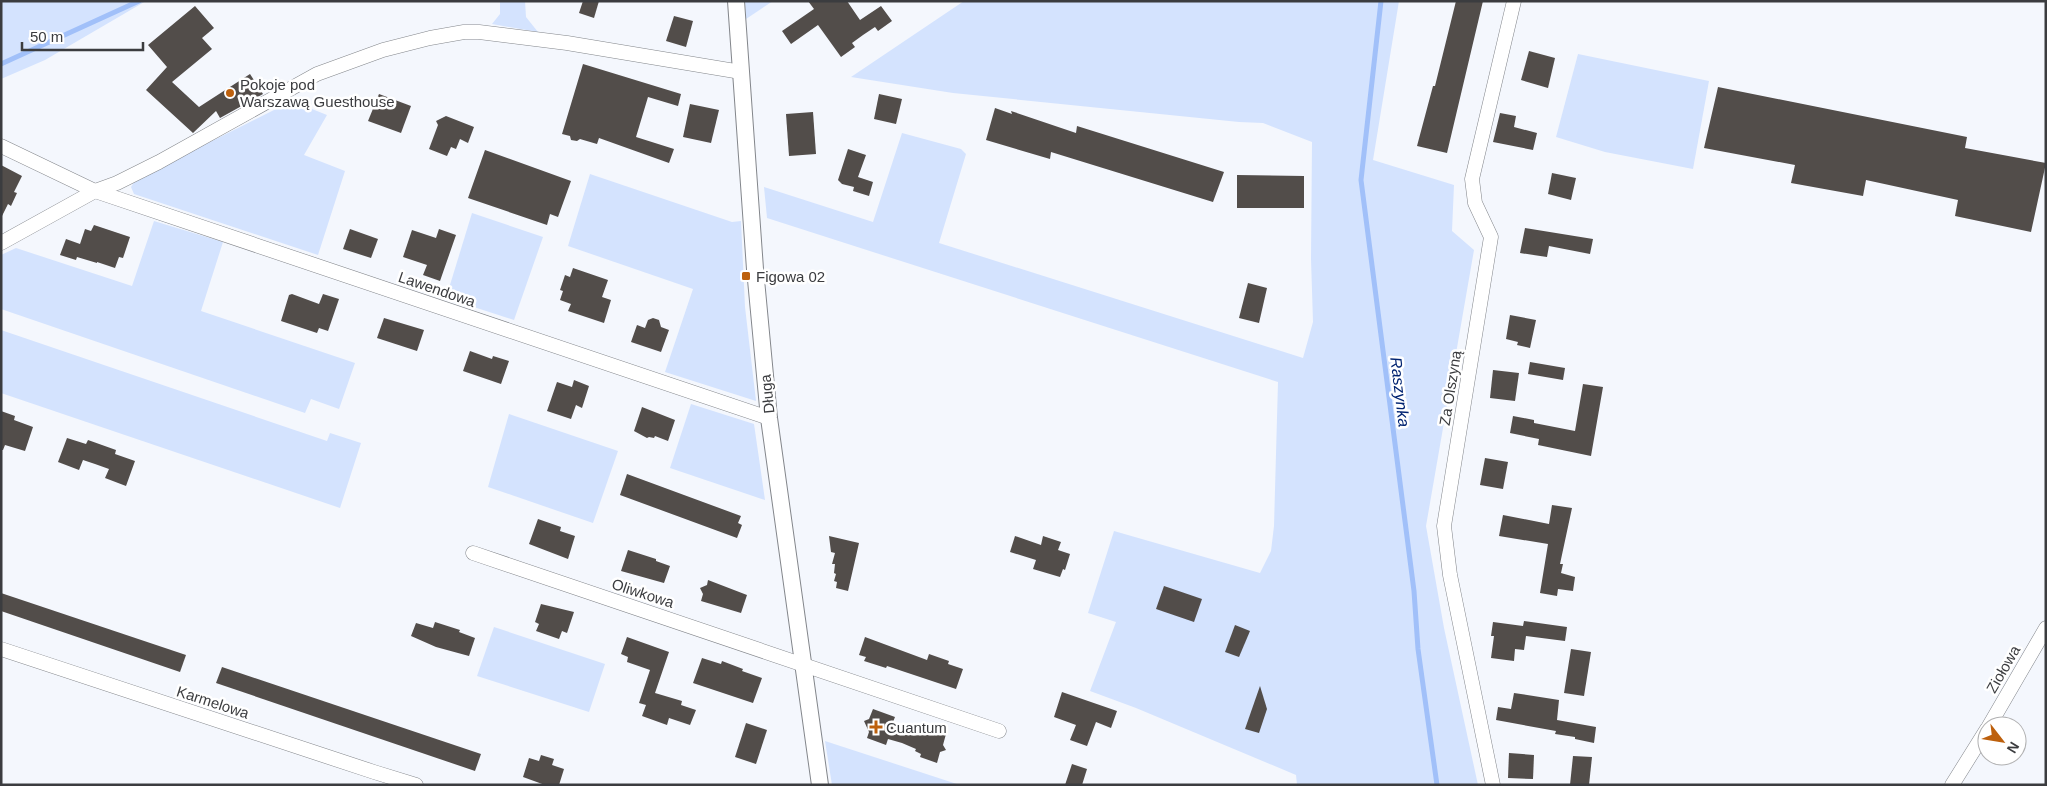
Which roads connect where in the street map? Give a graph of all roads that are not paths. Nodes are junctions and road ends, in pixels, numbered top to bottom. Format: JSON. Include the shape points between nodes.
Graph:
{"nodes":[{"id":1,"x":736,"y":1,"type":"edge"},
{"id":2,"x":1514,"y":1,"type":"edge"},
{"id":3,"x":741,"y":72,"type":"junction"},
{"id":4,"x":1,"y":146,"type":"edge"},
{"id":5,"x":95,"y":191,"type":"junction"},
{"id":6,"x":1,"y":243,"type":"edge"},
{"id":7,"x":769,"y":418,"type":"junction"},
{"id":8,"x":473,"y":553,"type":"dead end"},
{"id":9,"x":2046,"y":628,"type":"edge"},
{"id":10,"x":1,"y":649,"type":"edge"},
{"id":11,"x":803,"y":664,"type":"junction"},
{"id":12,"x":1994,"y":716,"type":"edge"},
{"id":13,"x":999,"y":731,"type":"dead end"},
{"id":14,"x":1977,"y":745,"type":"edge"},
{"id":15,"x":372,"y":779,"type":"edge"},
{"id":16,"x":416,"y":785,"type":"edge"},
{"id":17,"x":820,"y":785,"type":"edge"},
{"id":18,"x":1493,"y":785,"type":"edge"},
{"id":19,"x":1952,"y":785,"type":"edge"}],
"edges":[{"from":1,"to":3,"type":"street","name":"Długa"},
{"from":2,"to":18,"type":"street","name":"Za Olszyną","via":[[1472,179],[1475,203],[1491,237],[1444,526],[1450,574]]},
{"from":3,"to":5,"type":"street","via":[[479,32],[430,38],[383,50],[317,74],[159,162]]},
{"from":3,"to":7,"type":"street","name":"Długa"},
{"from":4,"to":5,"type":"street","name":"Lawendowa"},
{"from":5,"to":6,"type":"street"},
{"from":5,"to":7,"type":"street","name":"Lawendowa"},
{"from":7,"to":11,"type":"street","name":"Długa"},
{"from":8,"to":11,"type":"street","name":"Oliwkowa"},
{"from":9,"to":12,"type":"street","name":"Ziołowa"},
{"from":10,"to":15,"type":"street","name":"Karmelowa"},
{"from":11,"to":13,"type":"street","name":"Oliwkowa"},
{"from":11,"to":17,"type":"street","name":"Długa"},
{"from":14,"to":19,"type":"street","name":"Ziołowa"},
{"from":15,"to":16,"type":"street","name":"Karmelowa"}]}
